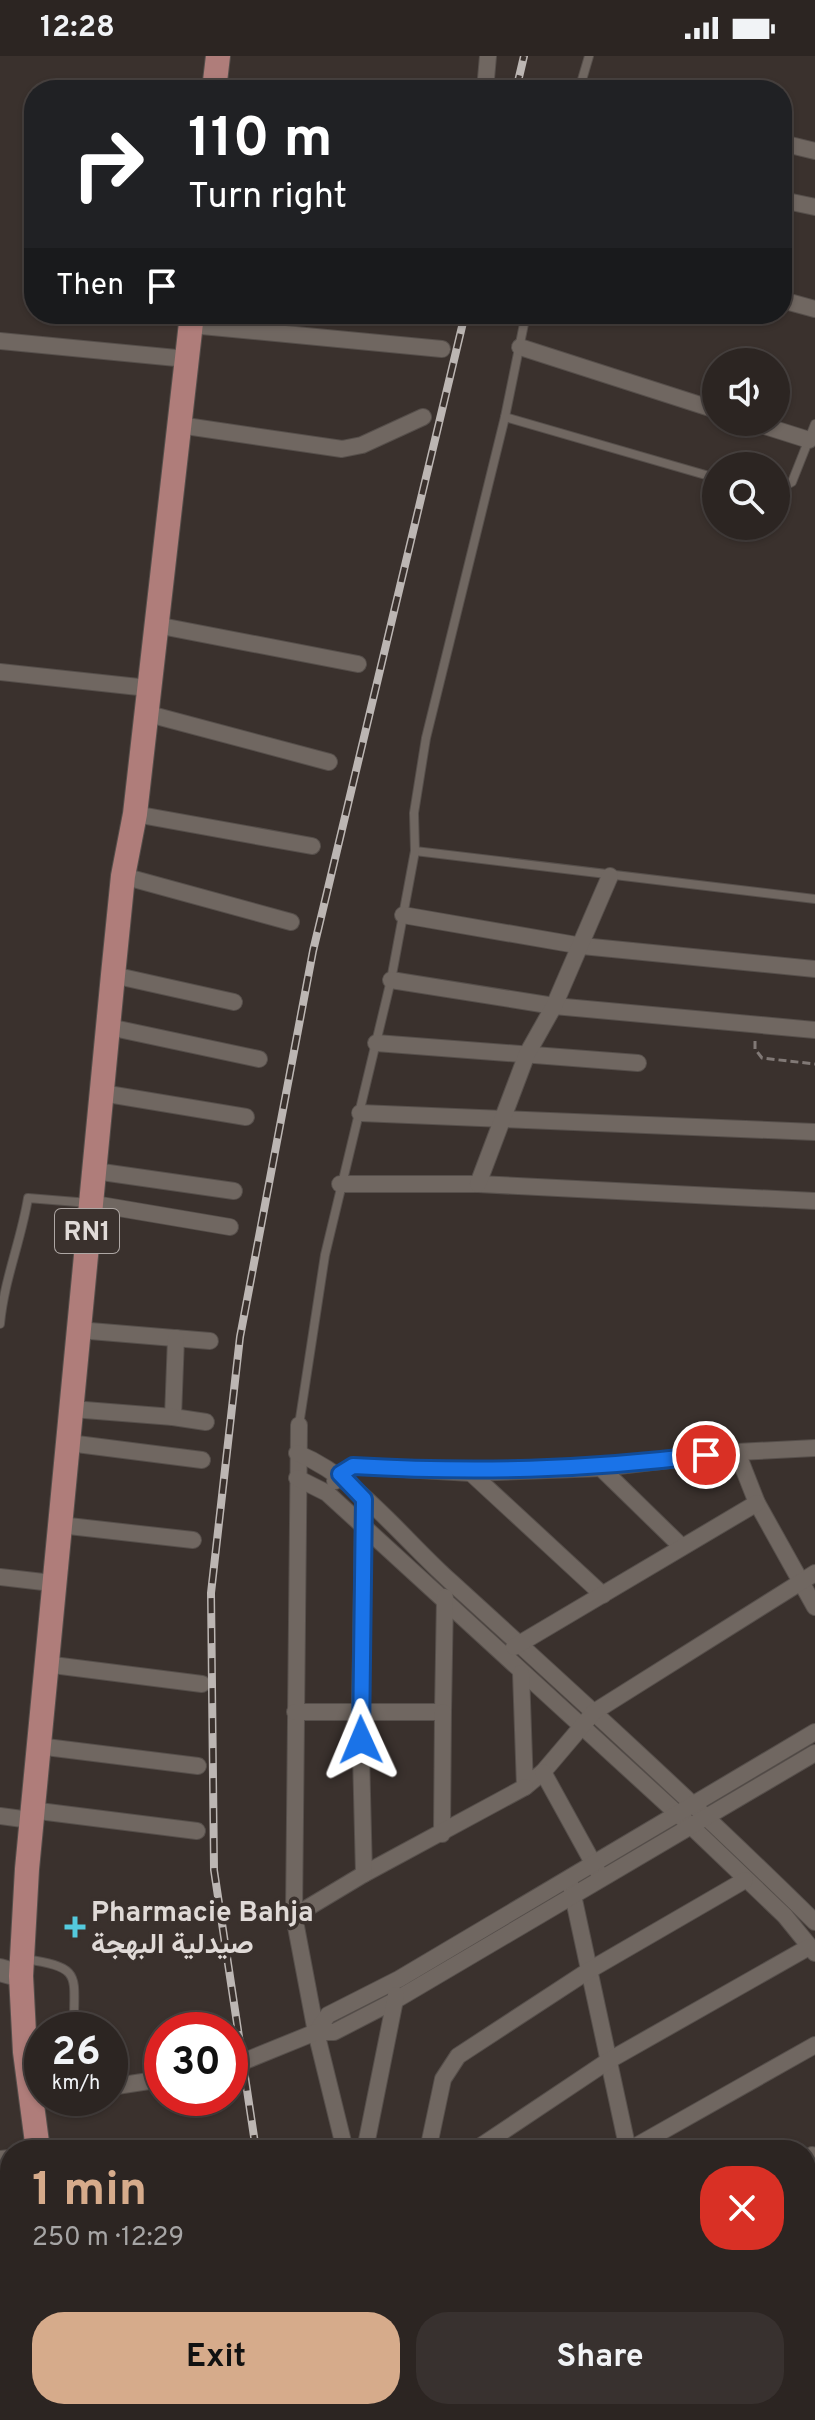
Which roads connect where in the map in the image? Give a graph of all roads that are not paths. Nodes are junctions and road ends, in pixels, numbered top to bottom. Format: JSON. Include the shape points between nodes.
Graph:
{"nodes":[{"id":1,"x":218,"y":56,"type":"edge"},
{"id":2,"x":488,"y":56,"type":"edge"},
{"id":3,"x":589,"y":56,"type":"edge"},
{"id":4,"x":215,"y":80,"type":"edge"},
{"id":5,"x":486,"y":80,"type":"edge"},
{"id":6,"x":582,"y":80,"type":"edge"},
{"id":7,"x":792,"y":145,"type":"edge"},
{"id":8,"x":815,"y":151,"type":"edge"},
{"id":9,"x":792,"y":202,"type":"edge"},
{"id":10,"x":815,"y":207,"type":"edge"},
{"id":11,"x":792,"y":303,"type":"edge"},
{"id":12,"x":815,"y":309,"type":"edge"},
{"id":13,"x":191,"y":324,"type":"edge"},
{"id":14,"x":226,"y":324,"type":"edge"},
{"id":15,"x":524,"y":324,"type":"edge"},
{"id":16,"x":0,"y":341,"type":"edge"},
{"id":17,"x":520,"y":347,"type":"junction"},
{"id":18,"x":442,"y":349,"type":"dead end"},
{"id":19,"x":187,"y":359,"type":"junction"},
{"id":20,"x":702,"y":406,"type":"edge"},
{"id":21,"x":423,"y":417,"type":"dead end"},
{"id":22,"x":505,"y":417,"type":"junction"},
{"id":23,"x":815,"y":424,"type":"edge"},
{"id":24,"x":179,"y":425,"type":"junction"},
{"id":25,"x":790,"y":434,"type":"edge"},
{"id":26,"x":809,"y":440,"type":"junction"},
{"id":27,"x":702,"y":474,"type":"edge"},
{"id":28,"x":790,"y":483,"type":"edge"},
{"id":29,"x":156,"y":625,"type":"junction"},
{"id":30,"x":358,"y":664,"type":"dead end"},
{"id":31,"x":0,"y":672,"type":"edge"},
{"id":32,"x":148,"y":688,"type":"junction"},
{"id":33,"x":145,"y":713,"type":"junction"},
{"id":34,"x":329,"y":762,"type":"dead end"},
{"id":35,"x":135,"y":814,"type":"junction"},
{"id":36,"x":312,"y":846,"type":"dead end"},
{"id":37,"x":415,"y":851,"type":"junction"},
{"id":38,"x":123,"y":876,"type":"junction"},
{"id":39,"x":610,"y":876,"type":"junction"},
{"id":40,"x":815,"y":899,"type":"edge"},
{"id":41,"x":403,"y":915,"type":"junction"},
{"id":42,"x":291,"y":922,"type":"dead end"},
{"id":43,"x":582,"y":946,"type":"junction"},
{"id":44,"x":815,"y":969,"type":"edge"},
{"id":45,"x":113,"y":975,"type":"junction"},
{"id":46,"x":391,"y":980,"type":"junction"},
{"id":47,"x":234,"y":1002,"type":"dead end"},
{"id":48,"x":554,"y":1006,"type":"junction"},
{"id":49,"x":109,"y":1027,"type":"junction"},
{"id":50,"x":815,"y":1030,"type":"edge"},
{"id":51,"x":376,"y":1043,"type":"junction"},
{"id":52,"x":527,"y":1054,"type":"junction"},
{"id":53,"x":259,"y":1059,"type":"dead end"},
{"id":54,"x":638,"y":1063,"type":"dead end"},
{"id":55,"x":102,"y":1093,"type":"junction"},
{"id":56,"x":360,"y":1113,"type":"junction"},
{"id":57,"x":246,"y":1117,"type":"dead end"},
{"id":58,"x":500,"y":1119,"type":"junction"},
{"id":59,"x":815,"y":1132,"type":"edge"},
{"id":60,"x":95,"y":1171,"type":"junction"},
{"id":61,"x":340,"y":1184,"type":"junction"},
{"id":62,"x":478,"y":1184,"type":"junction"},
{"id":63,"x":234,"y":1191,"type":"dead end"},
{"id":64,"x":815,"y":1201,"type":"edge"},
{"id":65,"x":89,"y":1203,"type":"junction"},
{"id":66,"x":230,"y":1227,"type":"dead end"},
{"id":67,"x":0,"y":1324,"type":"edge"},
{"id":68,"x":78,"y":1330,"type":"junction"},
{"id":69,"x":176,"y":1338,"type":"junction"},
{"id":70,"x":210,"y":1341,"type":"dead end"},
{"id":71,"x":72,"y":1409,"type":"junction"},
{"id":72,"x":173,"y":1417,"type":"junction"},
{"id":73,"x":206,"y":1422,"type":"dead end"},
{"id":74,"x":299,"y":1425,"type":"joint"},
{"id":75,"x":69,"y":1443,"type":"junction"},
{"id":76,"x":815,"y":1448,"type":"edge"},
{"id":77,"x":737,"y":1452,"type":"junction"},
{"id":78,"x":297,"y":1453,"type":"junction"},
{"id":79,"x":202,"y":1460,"type":"dead end"},
{"id":80,"x":601,"y":1468,"type":"junction"},
{"id":81,"x":471,"y":1473,"type":"junction"},
{"id":82,"x":340,"y":1474,"type":"junction"},
{"id":83,"x":297,"y":1478,"type":"junction"},
{"id":84,"x":327,"y":1493,"type":"junction"},
{"id":85,"x":364,"y":1499,"type":"junction"},
{"id":86,"x":757,"y":1503,"type":"junction"},
{"id":87,"x":60,"y":1525,"type":"junction"},
{"id":88,"x":363,"y":1529,"type":"junction"},
{"id":89,"x":193,"y":1540,"type":"dead end"},
{"id":90,"x":682,"y":1547,"type":"junction"},
{"id":91,"x":0,"y":1577,"type":"edge"},
{"id":92,"x":808,"y":1577,"type":"edge"},
{"id":93,"x":446,"y":1578,"type":"junction"},
{"id":94,"x":52,"y":1583,"type":"junction"},
{"id":95,"x":603,"y":1595,"type":"junction"},
{"id":96,"x":445,"y":1602,"type":"junction"},
{"id":97,"x":815,"y":1607,"type":"edge"},
{"id":98,"x":521,"y":1643,"type":"junction"},
{"id":99,"x":503,"y":1654,"type":"junction"},
{"id":100,"x":45,"y":1664,"type":"junction"},
{"id":101,"x":521,"y":1673,"type":"junction"},
{"id":102,"x":202,"y":1684,"type":"dead end"},
{"id":103,"x":295,"y":1712,"type":"junction"},
{"id":104,"x":443,"y":1712,"type":"junction"},
{"id":105,"x":594,"y":1712,"type":"junction"},
{"id":106,"x":360,"y":1714,"type":"junction"},
{"id":107,"x":581,"y":1724,"type":"junction"},
{"id":108,"x":815,"y":1732,"type":"edge"},
{"id":109,"x":38,"y":1746,"type":"junction"},
{"id":110,"x":815,"y":1753,"type":"edge"},
{"id":111,"x":198,"y":1766,"type":"dead end"},
{"id":112,"x":543,"y":1772,"type":"junction"},
{"id":113,"x":525,"y":1787,"type":"junction"},
{"id":114,"x":694,"y":1803,"type":"junction"},
{"id":115,"x":676,"y":1814,"type":"junction"},
{"id":116,"x":30,"y":1815,"type":"junction"},
{"id":117,"x":0,"y":1816,"type":"edge"},
{"id":118,"x":709,"y":1817,"type":"junction"},
{"id":119,"x":692,"y":1827,"type":"junction"},
{"id":120,"x":197,"y":1831,"type":"dead end"},
{"id":121,"x":442,"y":1834,"type":"junction"},
{"id":122,"x":593,"y":1863,"type":"junction"},
{"id":123,"x":364,"y":1874,"type":"junction"},
{"id":124,"x":570,"y":1877,"type":"junction"},
{"id":125,"x":602,"y":1879,"type":"junction"},
{"id":126,"x":745,"y":1880,"type":"junction"},
{"id":127,"x":573,"y":1895,"type":"junction"},
{"id":128,"x":808,"y":1904,"type":"edge"},
{"id":129,"x":294,"y":1916,"type":"junction"},
{"id":130,"x":785,"y":1916,"type":"junction"},
{"id":131,"x":815,"y":1922,"type":"edge"},
{"id":132,"x":812,"y":1950,"type":"edge"},
{"id":133,"x":14,"y":1968,"type":"edge"},
{"id":134,"x":588,"y":1971,"type":"junction"},
{"id":135,"x":399,"y":1979,"type":"junction"},
{"id":136,"x":394,"y":2001,"type":"junction"},
{"id":137,"x":74,"y":2012,"type":"edge"},
{"id":138,"x":24,"y":2022,"type":"edge"},
{"id":139,"x":316,"y":2032,"type":"junction"},
{"id":140,"x":815,"y":2045,"type":"edge"},
{"id":141,"x":248,"y":2060,"type":"edge"},
{"id":142,"x":608,"y":2061,"type":"junction"},
{"id":143,"x":37,"y":2116,"type":"edge"},
{"id":144,"x":38,"y":2140,"type":"edge"},
{"id":145,"x":343,"y":2140,"type":"edge"},
{"id":146,"x":367,"y":2140,"type":"edge"},
{"id":147,"x":430,"y":2140,"type":"edge"},
{"id":148,"x":490,"y":2140,"type":"edge"},
{"id":149,"x":627,"y":2140,"type":"edge"},
{"id":150,"x":647,"y":2140,"type":"edge"}],
"edges":[{"from":1,"to":4,"type":"main road"},
{"from":2,"to":5,"type":"street"},
{"from":3,"to":6,"type":"lane"},
{"from":7,"to":8,"type":"street"},
{"from":9,"to":10,"type":"street"},
{"from":11,"to":12,"type":"street"},
{"from":13,"to":19,"type":"main road","number":"RN1"},
{"from":14,"to":18,"type":"street"},
{"from":15,"to":17,"type":"lane"},
{"from":16,"to":19,"type":"street"},
{"from":17,"to":20,"type":"street"},
{"from":17,"to":22,"type":"lane"},
{"from":19,"to":24,"type":"main road","number":"RN1"},
{"from":21,"to":24,"type":"street","via":[[342,449]]},
{"from":22,"to":27,"type":"lane"},
{"from":22,"to":37,"type":"lane","via":[[423,750]]},
{"from":23,"to":26,"type":"lane"},
{"from":24,"to":29,"type":"main road","number":"RN1"},
{"from":25,"to":26,"type":"street"},
{"from":26,"to":28,"type":"lane"},
{"from":29,"to":30,"type":"street"},
{"from":29,"to":32,"type":"main road","number":"RN1"},
{"from":31,"to":32,"type":"street"},
{"from":32,"to":33,"type":"main road","number":"RN1"},
{"from":33,"to":34,"type":"street"},
{"from":33,"to":35,"type":"main road","number":"RN1"},
{"from":35,"to":36,"type":"street"},
{"from":35,"to":38,"type":"main road","number":"RN1"},
{"from":37,"to":39,"type":"lane"},
{"from":37,"to":41,"type":"lane"},
{"from":38,"to":42,"type":"street"},
{"from":38,"to":45,"type":"main road","number":"RN1"},
{"from":39,"to":40,"type":"lane"},
{"from":39,"to":43,"type":"street"},
{"from":41,"to":43,"type":"street"},
{"from":41,"to":46,"type":"lane"},
{"from":43,"to":44,"type":"street"},
{"from":43,"to":48,"type":"street"},
{"from":45,"to":47,"type":"street"},
{"from":45,"to":49,"type":"main road","number":"RN1"},
{"from":46,"to":48,"type":"street"},
{"from":46,"to":51,"type":"lane"},
{"from":48,"to":50,"type":"street"},
{"from":48,"to":52,"type":"street"},
{"from":49,"to":53,"type":"street"},
{"from":49,"to":55,"type":"main road","number":"RN1"},
{"from":51,"to":52,"type":"street"},
{"from":51,"to":56,"type":"lane"},
{"from":52,"to":54,"type":"street"},
{"from":52,"to":58,"type":"street"},
{"from":55,"to":57,"type":"street"},
{"from":55,"to":60,"type":"main road","number":"RN1"},
{"from":56,"to":58,"type":"street"},
{"from":56,"to":61,"type":"lane"},
{"from":58,"to":59,"type":"street"},
{"from":58,"to":62,"type":"street"},
{"from":60,"to":63,"type":"street"},
{"from":60,"to":65,"type":"main road","number":"RN1"},
{"from":61,"to":62,"type":"street"},
{"from":61,"to":74,"type":"lane"},
{"from":62,"to":64,"type":"street"},
{"from":65,"to":66,"type":"street"},
{"from":65,"to":67,"type":"lane","via":[[28,1198],[4,1282]]},
{"from":65,"to":68,"type":"main road","number":"RN1"},
{"from":68,"to":69,"type":"street"},
{"from":68,"to":71,"type":"main road","number":"RN1"},
{"from":69,"to":70,"type":"street"},
{"from":69,"to":72,"type":"street"},
{"from":71,"to":72,"type":"street"},
{"from":71,"to":75,"type":"main road","number":"RN1"},
{"from":72,"to":73,"type":"street"},
{"from":74,"to":78,"type":"street"},
{"from":75,"to":79,"type":"street"},
{"from":75,"to":87,"type":"main road","number":"RN1"},
{"from":76,"to":77,"type":"street"},
{"from":77,"to":80,"type":"street"},
{"from":77,"to":86,"type":"street"},
{"from":78,"to":82,"type":"street"},
{"from":78,"to":83,"type":"street"},
{"from":80,"to":81,"type":"street"},
{"from":80,"to":90,"type":"street"},
{"from":81,"to":82,"type":"street","via":[[353,1466]]},
{"from":81,"to":95,"type":"street"},
{"from":82,"to":84,"type":"street"},
{"from":82,"to":85,"type":"street"},
{"from":83,"to":84,"type":"street"},
{"from":83,"to":103,"type":"street"},
{"from":84,"to":88,"type":"street"},
{"from":85,"to":88,"type":"street"},
{"from":85,"to":93,"type":"street"},
{"from":86,"to":90,"type":"street"},
{"from":86,"to":92,"type":"street"},
{"from":87,"to":89,"type":"street"},
{"from":87,"to":94,"type":"main road","number":"RN1"},
{"from":88,"to":96,"type":"street"},
{"from":88,"to":106,"type":"street"},
{"from":90,"to":95,"type":"street"},
{"from":91,"to":94,"type":"street"},
{"from":92,"to":97,"type":"street"},
{"from":92,"to":105,"type":"street"},
{"from":93,"to":96,"type":"street"},
{"from":93,"to":98,"type":"street"},
{"from":94,"to":100,"type":"main road","number":"RN1"},
{"from":95,"to":98,"type":"street"},
{"from":96,"to":99,"type":"street"},
{"from":96,"to":104,"type":"street"},
{"from":98,"to":99,"type":"street"},
{"from":98,"to":105,"type":"street"},
{"from":99,"to":101,"type":"street"},
{"from":100,"to":102,"type":"street"},
{"from":100,"to":109,"type":"main road","number":"RN1"},
{"from":101,"to":107,"type":"street"},
{"from":101,"to":113,"type":"street"},
{"from":103,"to":106,"type":"street"},
{"from":103,"to":129,"type":"street"},
{"from":104,"to":106,"type":"street"},
{"from":104,"to":121,"type":"street"},
{"from":105,"to":107,"type":"street"},
{"from":105,"to":114,"type":"street"},
{"from":106,"to":123,"type":"street"},
{"from":107,"to":112,"type":"street"},
{"from":107,"to":115,"type":"street"},
{"from":108,"to":114,"type":"street"},
{"from":109,"to":111,"type":"street"},
{"from":109,"to":116,"type":"main road","number":"RN1"},
{"from":110,"to":118,"type":"street"},
{"from":112,"to":113,"type":"street"},
{"from":112,"to":122,"type":"street"},
{"from":113,"to":121,"type":"street"},
{"from":114,"to":115,"type":"street"},
{"from":114,"to":118,"type":"street"},
{"from":115,"to":119,"type":"street"},
{"from":115,"to":122,"type":"street"},
{"from":116,"to":117,"type":"street"},
{"from":116,"to":120,"type":"street"},
{"from":116,"to":133,"type":"main road","number":"RN1"},
{"from":118,"to":119,"type":"street"},
{"from":118,"to":128,"type":"street"},
{"from":119,"to":125,"type":"street"},
{"from":119,"to":126,"type":"street"},
{"from":121,"to":123,"type":"street"},
{"from":122,"to":124,"type":"street"},
{"from":122,"to":125,"type":"street"},
{"from":123,"to":129,"type":"street"},
{"from":124,"to":127,"type":"street"},
{"from":124,"to":135,"type":"street"},
{"from":125,"to":127,"type":"street"},
{"from":126,"to":130,"type":"street"},
{"from":126,"to":134,"type":"street"},
{"from":127,"to":134,"type":"street"},
{"from":127,"to":136,"type":"street"},
{"from":128,"to":130,"type":"street"},
{"from":128,"to":131,"type":"street"},
{"from":129,"to":139,"type":"street"},
{"from":130,"to":132,"type":"street"},
{"from":132,"to":142,"type":"street"},
{"from":133,"to":137,"type":"lane","via":[[60,1964],[69,1969]]},
{"from":133,"to":138,"type":"main road","number":"RN1"},
{"from":134,"to":142,"type":"street"},
{"from":134,"to":147,"type":"street","via":[[451,2062]]},
{"from":135,"to":136,"type":"street"},
{"from":135,"to":139,"type":"street","via":[[328,2015]]},
{"from":136,"to":139,"type":"street","via":[[334,2032]]},
{"from":136,"to":146,"type":"street"},
{"from":139,"to":141,"type":"street"},
{"from":139,"to":145,"type":"street"},
{"from":140,"to":150,"type":"street"},
{"from":142,"to":148,"type":"street"},
{"from":142,"to":149,"type":"street"},
{"from":143,"to":144,"type":"main road","number":"RN1"}]}
